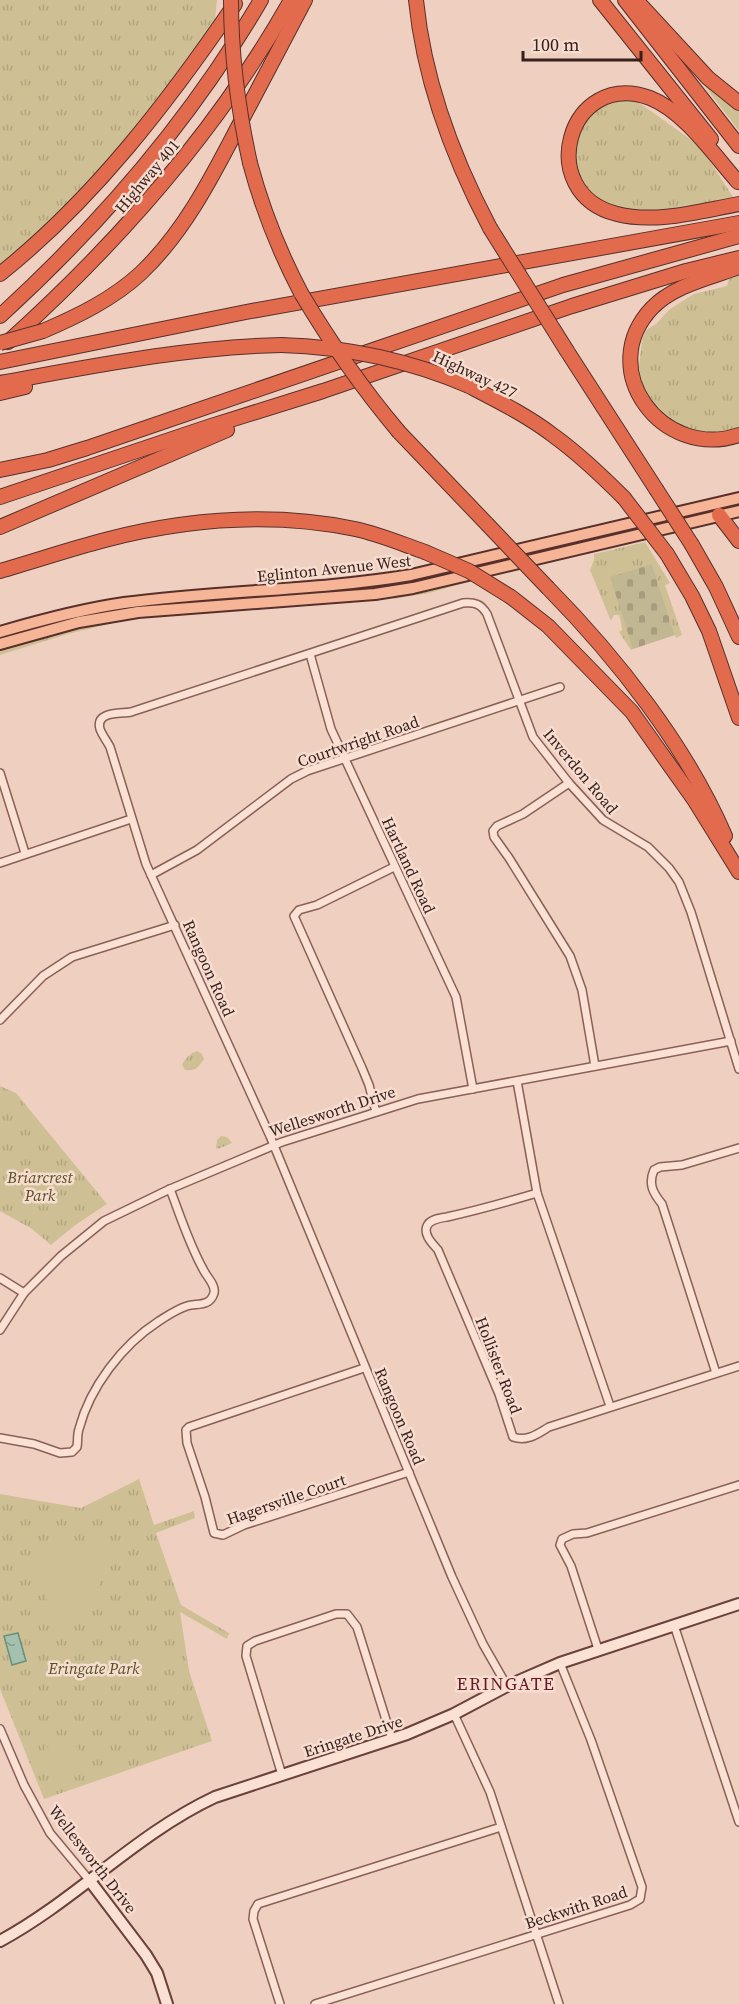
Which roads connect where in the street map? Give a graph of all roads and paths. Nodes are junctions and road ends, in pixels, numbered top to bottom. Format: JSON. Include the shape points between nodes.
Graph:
{"nodes":[{"id":1,"x":231,"y":0,"type":"edge"},
{"id":2,"x":238,"y":0,"type":"edge"},
{"id":3,"x":261,"y":0,"type":"edge"},
{"id":4,"x":291,"y":0,"type":"edge"},
{"id":5,"x":305,"y":0,"type":"edge"},
{"id":6,"x":416,"y":0,"type":"edge"},
{"id":7,"x":600,"y":0,"type":"edge"},
{"id":8,"x":625,"y":0,"type":"edge"},
{"id":9,"x":636,"y":0,"type":"edge"},
{"id":10,"x":739,"y":103,"type":"edge"},
{"id":11,"x":739,"y":146,"type":"edge"},
{"id":12,"x":739,"y":183,"type":"edge"},
{"id":13,"x":739,"y":204,"type":"edge"},
{"id":14,"x":739,"y":223,"type":"edge"},
{"id":15,"x":739,"y":236,"type":"edge"},
{"id":16,"x":739,"y":258,"type":"edge"},
{"id":17,"x":739,"y":267,"type":"edge"},
{"id":18,"x":0,"y":274,"type":"edge"},
{"id":19,"x":0,"y":316,"type":"edge"},
{"id":20,"x":0,"y":343,"type":"edge"},
{"id":21,"x":0,"y":349,"type":"edge"},
{"id":22,"x":0,"y":362,"type":"edge"},
{"id":23,"x":2,"y":386,"type":"edge"},
{"id":24,"x":323,"y":391,"type":"junction"},
{"id":25,"x":739,"y":435,"type":"edge"},
{"id":26,"x":0,"y":470,"type":"edge"},
{"id":27,"x":0,"y":497,"type":"edge"},
{"id":28,"x":739,"y":498,"type":"edge"},
{"id":29,"x":739,"y":511,"type":"edge"},
{"id":30,"x":719,"y":516,"type":"junction"},
{"id":31,"x":0,"y":527,"type":"edge"},
{"id":32,"x":739,"y":542,"type":"edge"},
{"id":33,"x":0,"y":572,"type":"edge"},
{"id":34,"x":0,"y":632,"type":"edge"},
{"id":35,"x":739,"y":637,"type":"edge"},
{"id":36,"x":0,"y":644,"type":"edge"},
{"id":37,"x":310,"y":654,"type":"junction"},
{"id":38,"x":560,"y":687,"type":"dead end"},
{"id":39,"x":519,"y":701,"type":"junction"},
{"id":40,"x":739,"y":718,"type":"edge"},
{"id":41,"x":345,"y":758,"type":"junction"},
{"id":42,"x":0,"y":773,"type":"edge"},
{"id":43,"x":569,"y":783,"type":"junction"},
{"id":44,"x":131,"y":819,"type":"junction"},
{"id":45,"x":25,"y":853,"type":"junction"},
{"id":46,"x":0,"y":863,"type":"edge"},
{"id":47,"x":394,"y":867,"type":"junction"},
{"id":48,"x":739,"y":871,"type":"edge"},
{"id":49,"x":151,"y":874,"type":"junction"},
{"id":50,"x":175,"y":925,"type":"junction"},
{"id":51,"x":0,"y":1020,"type":"edge"},
{"id":52,"x":730,"y":1041,"type":"junction"},
{"id":53,"x":595,"y":1066,"type":"junction"},
{"id":54,"x":739,"y":1069,"type":"edge"},
{"id":55,"x":518,"y":1081,"type":"junction"},
{"id":56,"x":473,"y":1089,"type":"junction"},
{"id":57,"x":376,"y":1112,"type":"junction"},
{"id":58,"x":274,"y":1146,"type":"junction"},
{"id":59,"x":739,"y":1148,"type":"edge"},
{"id":60,"x":170,"y":1189,"type":"junction"},
{"id":61,"x":537,"y":1193,"type":"junction"},
{"id":62,"x":0,"y":1278,"type":"edge"},
{"id":63,"x":24,"y":1293,"type":"junction"},
{"id":64,"x":0,"y":1330,"type":"edge"},
{"id":65,"x":739,"y":1366,"type":"edge"},
{"id":66,"x":364,"y":1368,"type":"junction"},
{"id":67,"x":716,"y":1373,"type":"junction"},
{"id":68,"x":610,"y":1406,"type":"junction"},
{"id":69,"x":0,"y":1438,"type":"edge"},
{"id":70,"x":409,"y":1472,"type":"junction"},
{"id":71,"x":739,"y":1485,"type":"edge"},
{"id":72,"x":739,"y":1604,"type":"edge"},
{"id":73,"x":674,"y":1625,"type":"junction"},
{"id":74,"x":598,"y":1650,"type":"junction"},
{"id":75,"x":560,"y":1663,"type":"junction"},
{"id":76,"x":507,"y":1686,"type":"junction"},
{"id":77,"x":454,"y":1714,"type":"junction"},
{"id":78,"x":0,"y":1729,"type":"edge"},
{"id":79,"x":392,"y":1739,"type":"junction"},
{"id":80,"x":282,"y":1775,"type":"junction"},
{"id":81,"x":739,"y":1822,"type":"edge"},
{"id":82,"x":501,"y":1827,"type":"junction"},
{"id":83,"x":90,"y":1881,"type":"junction"},
{"id":84,"x":536,"y":1934,"type":"junction"},
{"id":85,"x":0,"y":1941,"type":"edge"},
{"id":86,"x":167,"y":2004,"type":"edge"},
{"id":87,"x":280,"y":2004,"type":"edge"},
{"id":88,"x":315,"y":2004,"type":"edge"},
{"id":89,"x":559,"y":2004,"type":"edge"}],
"edges":[{"from":1,"to":48,"type":"highway","bridge":true,"via":[[235,81],[250,163],[267,219],[301,293],[347,366],[399,432],[572,612],[625,675],[676,746],[712,806]]},
{"from":2,"to":18,"type":"highway","via":[[168,97],[108,168],[41,239]]},
{"from":3,"to":19,"type":"highway","name":"Highway 401","via":[[203,88],[146,164],[73,245]]},
{"from":4,"to":21,"type":"highway","name":"Highway 401","via":[[226,100],[166,181],[95,260]]},
{"from":5,"to":20,"type":"highway","bridge":true,"via":[[214,172],[164,250],[139,275],[82,315]]},
{"from":6,"to":35,"type":"highway","bridge":true,"via":[[438,110],[458,165],[490,228],[692,545]]},
{"from":7,"to":12,"type":"highway","via":[[712,140]]},
{"from":8,"to":11,"type":"highway"},
{"from":9,"to":10,"type":"highway","via":[[708,78]]},
{"from":12,"to":13,"type":"highway","via":[[679,116],[651,98],[622,94],[600,100],[584,111],[571,134],[568,158],[572,177],[585,196],[611,212],[648,218]]},
{"from":14,"to":22,"type":"highway","via":[[246,312]]},
{"from":15,"to":26,"type":"highway","via":[[563,285],[87,448]]},
{"from":16,"to":24,"type":"highway","via":[[590,300]]},
{"from":17,"to":25,"type":"highway","via":[[691,284],[653,307],[638,330],[631,361],[642,402],[661,423],[696,439]]},
{"from":23,"to":40,"type":"highway","name":"Highway 427","bridge":true,"via":[[203,349],[281,345],[368,354],[469,386],[552,434],[624,498],[668,554],[692,596],[709,631]]},
{"from":24,"to":27,"type":"highway"},
{"from":24,"to":31,"type":"highway"},
{"from":28,"to":34,"type":"main road","name":"Eglinton Avenue West","via":[[411,575],[124,603],[68,613]]},
{"from":29,"to":30,"type":"main road","name":"Eglinton Avenue West"},
{"from":30,"to":32,"type":"highway"},
{"from":30,"to":36,"type":"main road","name":"Eglinton Avenue West","via":[[413,588],[138,612],[79,622]]},
{"from":33,"to":48,"type":"highway","bridge":true,"via":[[139,532],[215,520],[283,521],[356,529],[425,552],[511,597],[556,633],[633,712]]},
{"from":37,"to":39,"type":"street","name":"Rangoon Road","via":[[471,603],[487,614]]},
{"from":37,"to":41,"type":"street","name":"Hartland Road","via":[[331,729]]},
{"from":37,"to":44,"type":"street","name":"Rangoon Road","via":[[101,719],[101,732],[110,747]]},
{"from":38,"to":39,"type":"street","name":"Courtwright Road"},
{"from":39,"to":41,"type":"street","name":"Courtwright Road"},
{"from":39,"to":43,"type":"street","name":"Inverdon Road","via":[[533,737]]},
{"from":41,"to":47,"type":"street","name":"Hartland Road"},
{"from":41,"to":49,"type":"street","name":"Courtwright Road","via":[[291,779],[197,850]]},
{"from":42,"to":45,"type":"street"},
{"from":43,"to":52,"type":"street","name":"Inverdon Road","via":[[603,820],[659,857],[679,882]]},
{"from":43,"to":53,"type":"street","via":[[493,831],[570,956],[582,990]]},
{"from":44,"to":45,"type":"street"},
{"from":44,"to":49,"type":"street","name":"Rangoon Road"},
{"from":45,"to":46,"type":"street"},
{"from":47,"to":56,"type":"street","name":"Hartland Road","via":[[456,997]]},
{"from":47,"to":57,"type":"street","via":[[299,910],[294,916],[362,1068]]},
{"from":49,"to":50,"type":"street","name":"Rangoon Road"},
{"from":50,"to":51,"type":"street","via":[[72,957],[43,976]]},
{"from":50,"to":58,"type":"street","name":"Rangoon Road"},
{"from":52,"to":53,"type":"street","name":"Wellesworth Drive"},
{"from":52,"to":54,"type":"street","name":"Inverdon Road"},
{"from":53,"to":55,"type":"street","name":"Wellesworth Drive"},
{"from":55,"to":56,"type":"street","name":"Wellesworth Drive"},
{"from":55,"to":61,"type":"street"},
{"from":56,"to":57,"type":"street","name":"Wellesworth Drive"},
{"from":57,"to":58,"type":"street","name":"Wellesworth Drive"},
{"from":58,"to":60,"type":"street","name":"Wellesworth Drive"},
{"from":58,"to":66,"type":"street","name":"Rangoon Road"},
{"from":59,"to":67,"type":"street","via":[[682,1165],[660,1167],[651,1178]]},
{"from":60,"to":63,"type":"street","name":"Wellesworth Drive","via":[[104,1221]]},
{"from":60,"to":69,"type":"street","via":[[200,1264],[214,1288],[210,1300],[169,1315],[125,1351],[89,1402],[77,1447],[72,1452],[60,1453]]},
{"from":61,"to":68,"type":"street"},
{"from":61,"to":68,"type":"street","name":"Hollister Road","via":[[435,1219],[428,1224],[426,1233],[442,1261],[499,1394],[513,1437],[529,1438]]},
{"from":62,"to":63,"type":"street"},
{"from":63,"to":64,"type":"street","name":"Wellesworth Drive"},
{"from":65,"to":67,"type":"street","name":"Hollister Road"},
{"from":66,"to":70,"type":"street","name":"Rangoon Road"},
{"from":66,"to":70,"type":"street","name":"Hagersville Court","via":[[186,1430],[214,1533],[222,1535]]},
{"from":67,"to":68,"type":"street","name":"Hollister Road"},
{"from":70,"to":76,"type":"street","name":"Rangoon Road","via":[[465,1606]]},
{"from":71,"to":74,"type":"street","via":[[562,1539],[560,1545],[572,1566]]},
{"from":72,"to":73,"type":"street","name":"Eringate Drive"},
{"from":73,"to":74,"type":"street","name":"Eringate Drive"},
{"from":73,"to":81,"type":"street"},
{"from":74,"to":75,"type":"street","name":"Eringate Drive"},
{"from":75,"to":76,"type":"street","name":"Eringate Drive"},
{"from":75,"to":84,"type":"street","name":"Beckwith Road","via":[[595,1751],[642,1891],[640,1899],[630,1905]]},
{"from":76,"to":77,"type":"street","name":"Eringate Drive"},
{"from":77,"to":79,"type":"street","name":"Eringate Drive"},
{"from":77,"to":82,"type":"street","via":[[483,1774]]},
{"from":78,"to":83,"type":"street","name":"Wellesworth Drive","via":[[50,1833]]},
{"from":79,"to":80,"type":"street","name":"Eringate Drive"},
{"from":79,"to":80,"type":"street","via":[[357,1627],[348,1614],[336,1614],[248,1646],[246,1656]]},
{"from":80,"to":83,"type":"street","name":"Eringate Drive","via":[[190,1809]]},
{"from":82,"to":84,"type":"street"},
{"from":82,"to":87,"type":"street","via":[[258,1904],[253,1919]]},
{"from":83,"to":85,"type":"street","name":"Eringate Drive"},
{"from":83,"to":86,"type":"street","name":"Wellesworth Drive","via":[[146,1955],[157,1973]]},
{"from":84,"to":88,"type":"street","name":"Beckwith Road"},
{"from":84,"to":89,"type":"street"}]}
